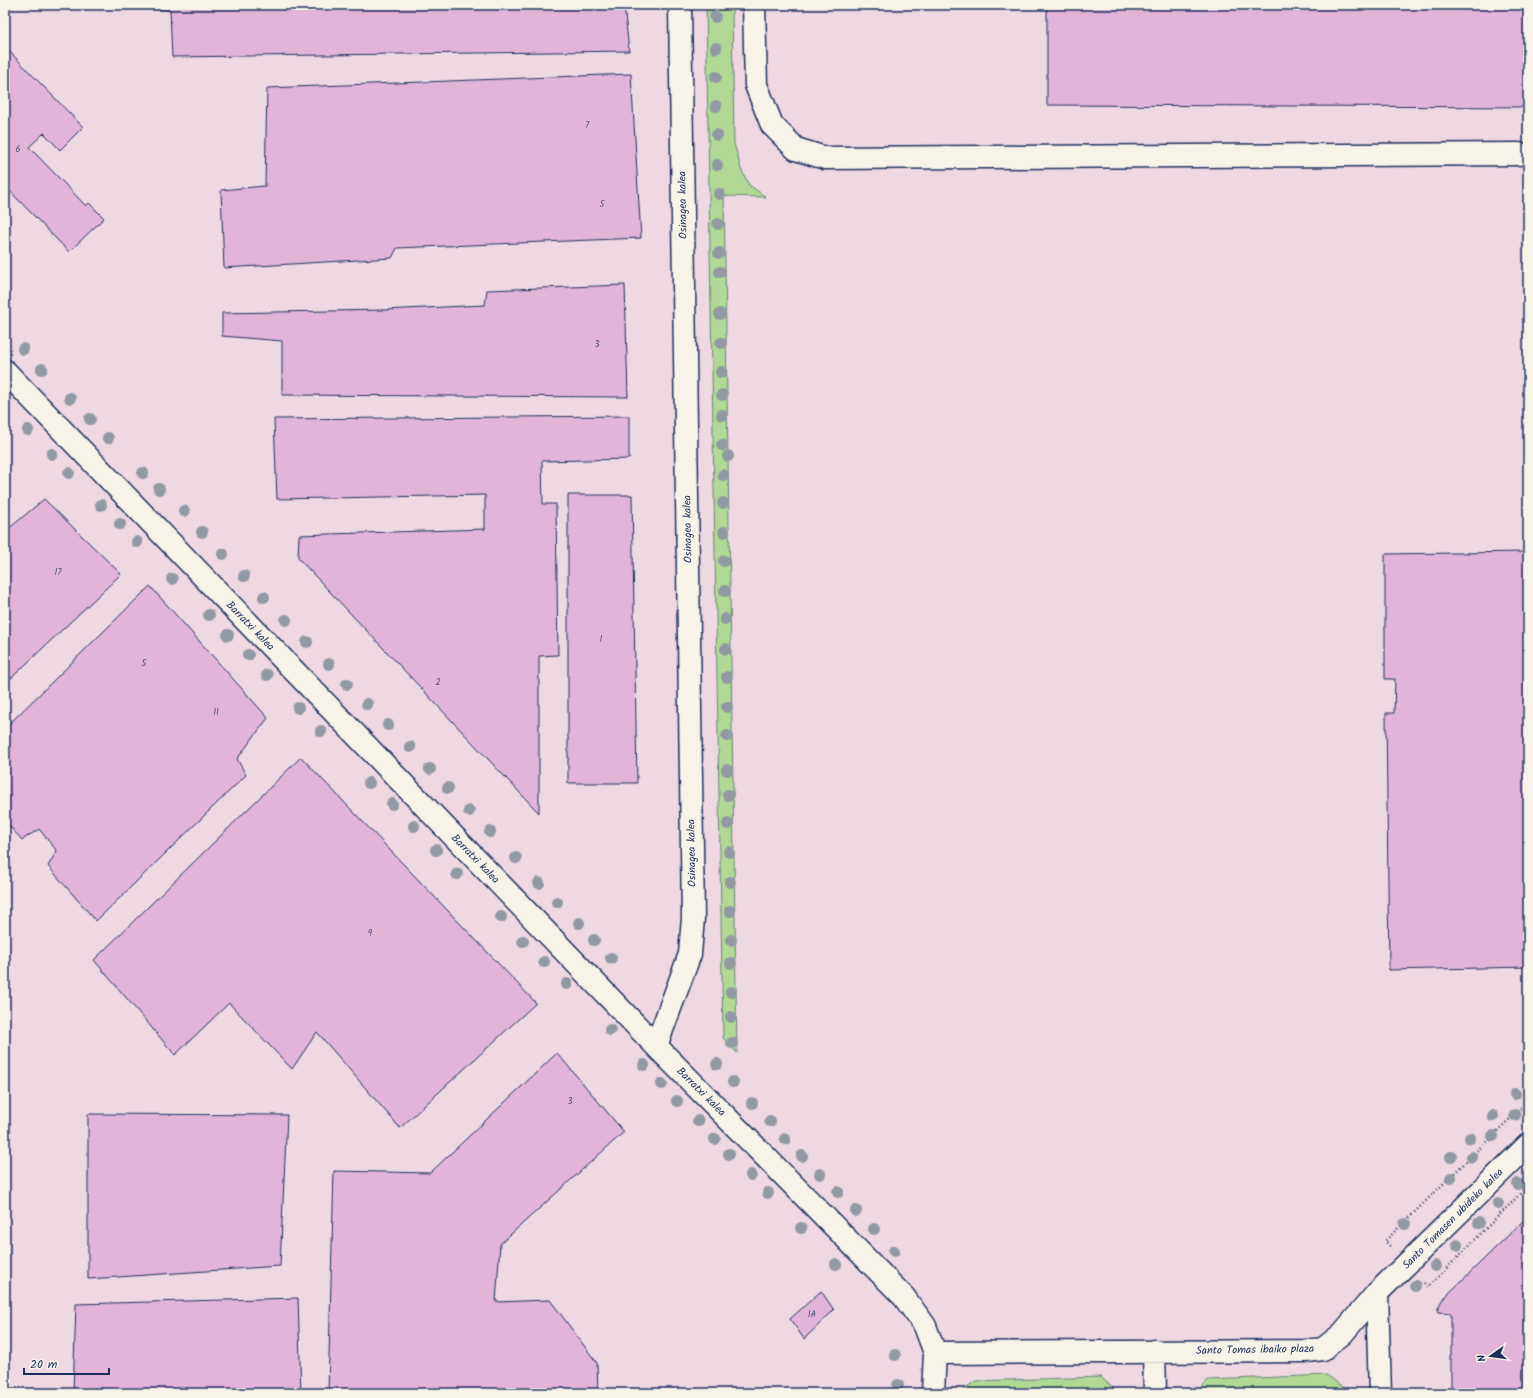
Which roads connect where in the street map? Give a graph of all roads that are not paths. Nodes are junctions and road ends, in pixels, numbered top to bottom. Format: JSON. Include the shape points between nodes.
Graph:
{"nodes":[{"id":1,"x":680,"y":5,"type":"edge"},
{"id":2,"x":754,"y":5,"type":"edge"},
{"id":3,"x":1519,"y":154,"type":"dead end"},
{"id":4,"x":5,"y":372,"type":"edge"},
{"id":5,"x":656,"y":1046,"type":"junction"},
{"id":6,"x":1528,"y":1145,"type":"edge"},
{"id":7,"x":1377,"y":1293,"type":"junction"},
{"id":8,"x":1154,"y":1351,"type":"junction"},
{"id":9,"x":935,"y":1353,"type":"junction"},
{"id":10,"x":933,"y":1393,"type":"edge"},
{"id":11,"x":1155,"y":1393,"type":"edge"},
{"id":12,"x":1380,"y":1393,"type":"edge"}],
"edges":[{"from":1,"to":5,"type":"street","name":"Osinagea kalea","via":[[693,918],[690,954]]},
{"from":2,"to":3,"type":"street","via":[[756,86],[772,125],[796,148],[825,158]]},
{"from":4,"to":5,"type":"street","name":"Barratxi kalea"},
{"from":5,"to":9,"type":"street","name":"Barratxi kalea","via":[[904,1297],[925,1326]]},
{"from":6,"to":7,"type":"street","name":"Santo Tomasen ubideko kalea"},
{"from":7,"to":8,"type":"street","name":"Santo Tomas ibaiko plaza","via":[[1342,1334],[1323,1349]]},
{"from":7,"to":12,"type":"street"},
{"from":8,"to":9,"type":"street","name":"Santo Tomas ibaiko plaza"},
{"from":8,"to":11,"type":"street"},
{"from":9,"to":10,"type":"street"}]}
